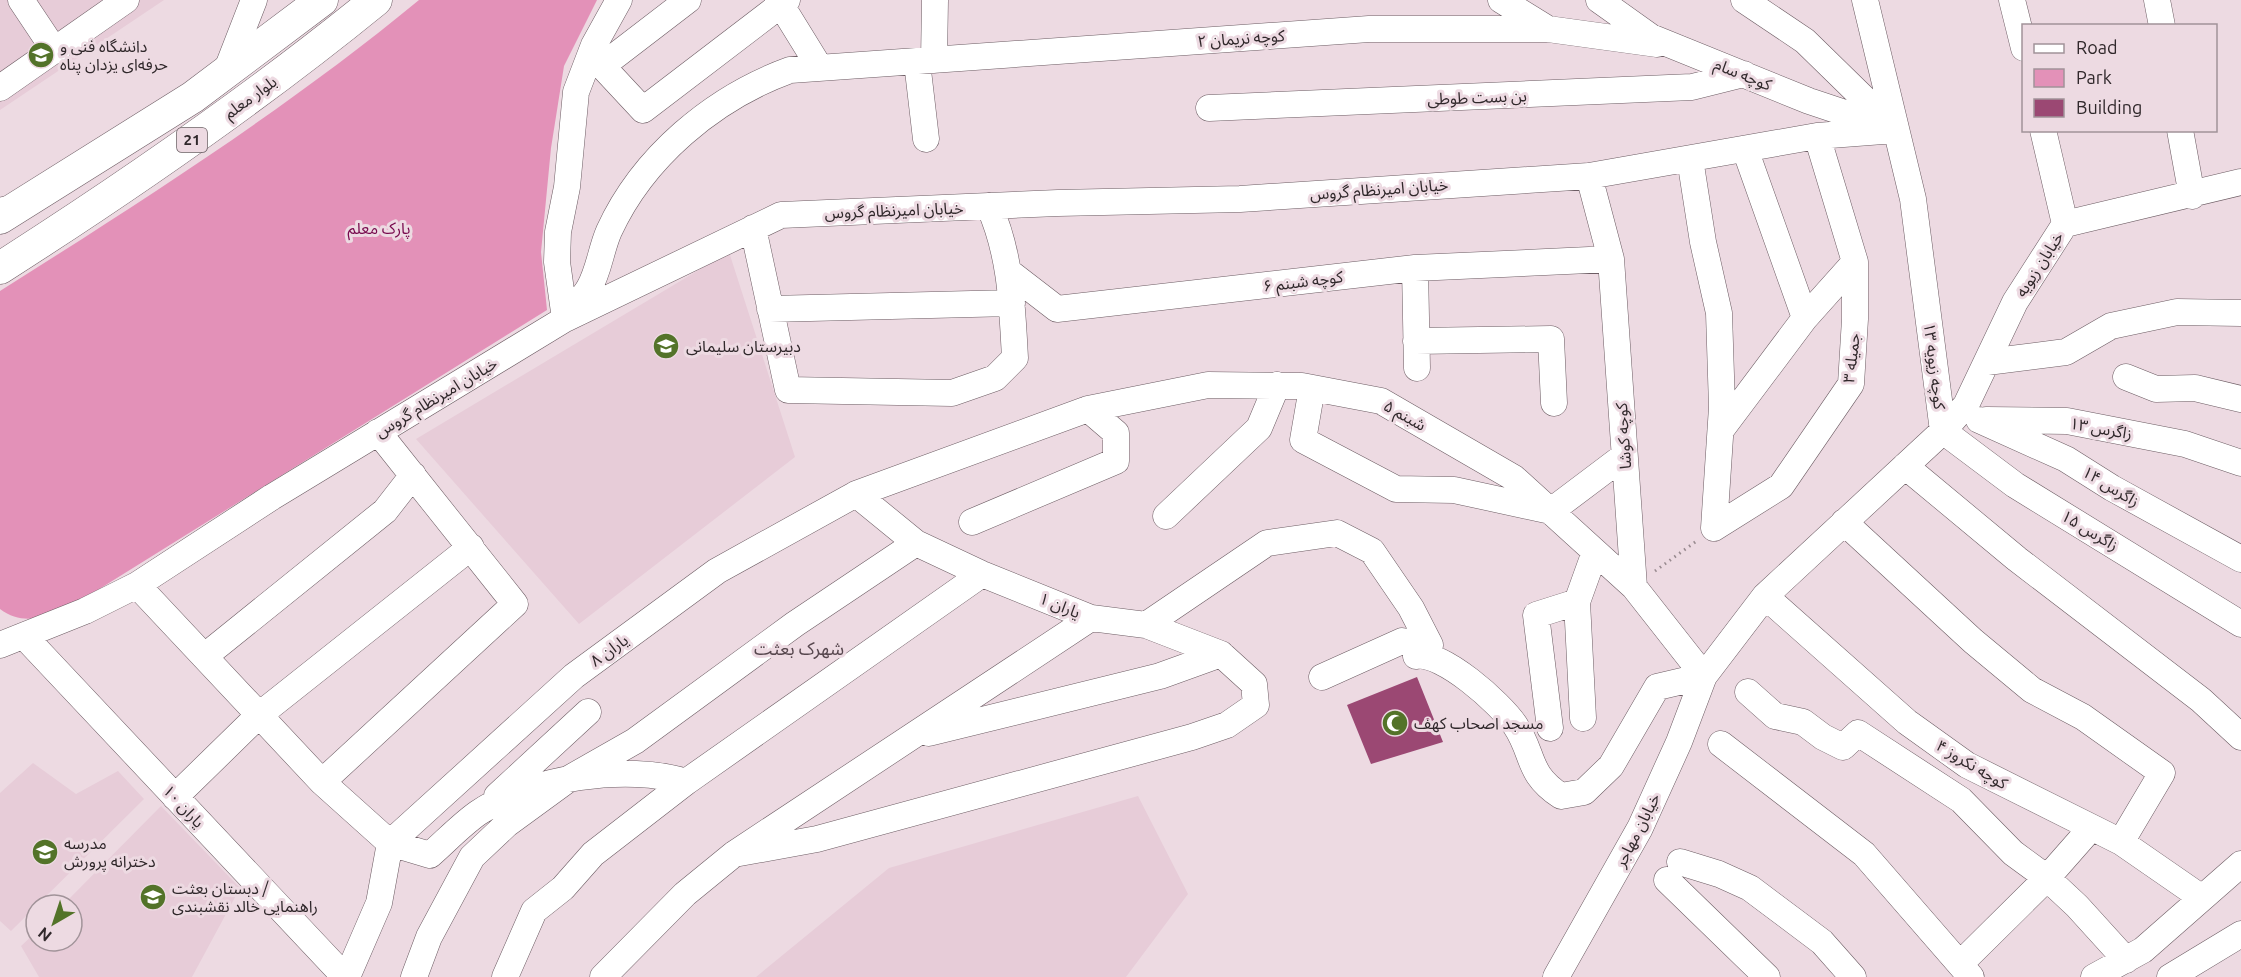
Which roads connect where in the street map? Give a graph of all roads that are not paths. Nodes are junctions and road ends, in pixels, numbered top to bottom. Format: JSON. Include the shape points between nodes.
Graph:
{"nodes":[{"id":1,"x":21,"y":0,"type":"edge"},
{"id":2,"x":126,"y":0,"type":"edge"},
{"id":3,"x":254,"y":0,"type":"edge"},
{"id":4,"x":322,"y":0,"type":"edge"},
{"id":5,"x":376,"y":0,"type":"edge"},
{"id":6,"x":619,"y":0,"type":"edge"},
{"id":7,"x":688,"y":0,"type":"edge"},
{"id":8,"x":935,"y":0,"type":"edge"},
{"id":9,"x":1501,"y":0,"type":"edge"},
{"id":10,"x":1599,"y":0,"type":"edge"},
{"id":11,"x":1744,"y":0,"type":"edge"},
{"id":12,"x":1865,"y":0,"type":"edge"},
{"id":13,"x":2012,"y":0,"type":"edge"},
{"id":14,"x":2157,"y":0,"type":"edge"},
{"id":15,"x":782,"y":2,"type":"edge"},
{"id":16,"x":2162,"y":24,"type":"edge"},
{"id":17,"x":1548,"y":29,"type":"junction"},
{"id":18,"x":2022,"y":40,"type":"edge"},
{"id":19,"x":1676,"y":47,"type":"junction"},
{"id":20,"x":55,"y":51,"type":"junction"},
{"id":21,"x":925,"y":61,"type":"junction"},
{"id":22,"x":820,"y":68,"type":"junction"},
{"id":23,"x":226,"y":72,"type":"junction"},
{"id":24,"x":1744,"y":74,"type":"junction"},
{"id":25,"x":0,"y":88,"type":"edge"},
{"id":26,"x":1209,"y":108,"type":"dead end"},
{"id":27,"x":1896,"y":130,"type":"junction"},
{"id":28,"x":2043,"y":132,"type":"edge"},
{"id":29,"x":2180,"y":132,"type":"edge"},
{"id":30,"x":1817,"y":136,"type":"junction"},
{"id":31,"x":926,"y":140,"type":"dead end"},
{"id":32,"x":1745,"y":149,"type":"junction"},
{"id":33,"x":1690,"y":159,"type":"junction"},
{"id":34,"x":1589,"y":176,"type":"junction"},
{"id":35,"x":2241,"y":182,"type":"edge"},
{"id":36,"x":2192,"y":196,"type":"junction"},
{"id":37,"x":989,"y":206,"type":"junction"},
{"id":38,"x":2,"y":215,"type":"edge"},
{"id":39,"x":2065,"y":224,"type":"junction"},
{"id":40,"x":753,"y":228,"type":"junction"},
{"id":41,"x":1611,"y":259,"type":"junction"},
{"id":42,"x":1855,"y":262,"type":"junction"},
{"id":43,"x":0,"y":268,"type":"edge"},
{"id":44,"x":1414,"y":268,"type":"junction"},
{"id":45,"x":1009,"y":272,"type":"junction"},
{"id":46,"x":1012,"y":303,"type":"junction"},
{"id":47,"x":770,"y":309,"type":"junction"},
{"id":48,"x":2241,"y":313,"type":"edge"},
{"id":49,"x":1805,"y":318,"type":"junction"},
{"id":50,"x":565,"y":319,"type":"junction"},
{"id":51,"x":1416,"y":341,"type":"junction"},
{"id":52,"x":1987,"y":362,"type":"junction"},
{"id":53,"x":1417,"y":368,"type":"dead end"},
{"id":54,"x":2126,"y":377,"type":"dead end"},
{"id":55,"x":1277,"y":385,"type":"junction"},
{"id":56,"x":1312,"y":388,"type":"junction"},
{"id":57,"x":2241,"y":399,"type":"edge"},
{"id":58,"x":1554,"y":403,"type":"dead end"},
{"id":59,"x":1088,"y":409,"type":"junction"},
{"id":60,"x":1960,"y":421,"type":"junction"},
{"id":61,"x":1721,"y":430,"type":"junction"},
{"id":62,"x":378,"y":432,"type":"junction"},
{"id":63,"x":1624,"y":456,"type":"junction"},
{"id":64,"x":2241,"y":463,"type":"edge"},
{"id":65,"x":1905,"y":466,"type":"junction"},
{"id":66,"x":413,"y":475,"type":"junction"},
{"id":67,"x":856,"y":494,"type":"junction"},
{"id":68,"x":1551,"y":511,"type":"junction"},
{"id":69,"x":1166,"y":516,"type":"dead end"},
{"id":70,"x":972,"y":522,"type":"dead end"},
{"id":71,"x":1844,"y":522,"type":"junction"},
{"id":72,"x":916,"y":543,"type":"junction"},
{"id":73,"x":471,"y":547,"type":"junction"},
{"id":74,"x":1595,"y":552,"type":"junction"},
{"id":75,"x":2241,"y":559,"type":"edge"},
{"id":76,"x":982,"y":574,"type":"junction"},
{"id":77,"x":137,"y":585,"type":"junction"},
{"id":78,"x":1634,"y":587,"type":"junction"},
{"id":79,"x":1766,"y":596,"type":"junction"},
{"id":80,"x":1577,"y":602,"type":"junction"},
{"id":81,"x":1091,"y":618,"type":"junction"},
{"id":82,"x":2241,"y":624,"type":"edge"},
{"id":83,"x":1146,"y":625,"type":"junction"},
{"id":84,"x":24,"y":636,"type":"junction"},
{"id":85,"x":0,"y":645,"type":"edge"},
{"id":86,"x":1221,"y":654,"type":"junction"},
{"id":87,"x":205,"y":656,"type":"junction"},
{"id":88,"x":1416,"y":656,"type":"dead end"},
{"id":89,"x":1704,"y":676,"type":"junction"},
{"id":90,"x":1322,"y":678,"type":"dead end"},
{"id":91,"x":1748,"y":692,"type":"dead end"},
{"id":92,"x":588,"y":712,"type":"dead end"},
{"id":93,"x":258,"y":716,"type":"junction"},
{"id":94,"x":1583,"y":718,"type":"dead end"},
{"id":95,"x":1550,"y":728,"type":"dead end"},
{"id":96,"x":911,"y":737,"type":"junction"},
{"id":97,"x":2241,"y":737,"type":"edge"},
{"id":98,"x":1720,"y":744,"type":"dead end"},
{"id":99,"x":570,"y":778,"type":"junction"},
{"id":100,"x":322,"y":782,"type":"junction"},
{"id":101,"x":686,"y":783,"type":"junction"},
{"id":102,"x":175,"y":797,"type":"junction"},
{"id":103,"x":479,"y":812,"type":"junction"},
{"id":104,"x":2091,"y":828,"type":"junction"},
{"id":105,"x":2121,"y":842,"type":"junction"},
{"id":106,"x":390,"y":843,"type":"junction"},
{"id":107,"x":734,"y":854,"type":"junction"},
{"id":108,"x":2241,"y":864,"type":"edge"},
{"id":109,"x":2047,"y":878,"type":"junction"},
{"id":110,"x":2202,"y":898,"type":"junction"},
{"id":111,"x":2241,"y":934,"type":"edge"},
{"id":112,"x":2126,"y":960,"type":"junction"},
{"id":113,"x":2211,"y":966,"type":"edge"},
{"id":114,"x":1966,"y":971,"type":"edge"},
{"id":115,"x":346,"y":977,"type":"edge"},
{"id":116,"x":414,"y":977,"type":"edge"},
{"id":117,"x":505,"y":977,"type":"edge"},
{"id":118,"x":603,"y":977,"type":"edge"},
{"id":119,"x":1556,"y":977,"type":"edge"},
{"id":120,"x":1767,"y":977,"type":"edge"},
{"id":121,"x":1853,"y":977,"type":"edge"},
{"id":122,"x":2094,"y":977,"type":"edge"},
{"id":123,"x":2170,"y":977,"type":"edge"}],
"edges":[{"from":1,"to":20,"type":"street"},
{"from":2,"to":20,"type":"street"},
{"from":3,"to":23,"type":"street"},
{"from":4,"to":23,"type":"main road","name":"بلوار معلم","number":"21"},
{"from":5,"to":43,"type":"main road","name":"بلوار معلم","number":"21","via":[[214,124],[111,197]]},
{"from":6,"to":50,"type":"street","via":[[594,45],[576,92],[567,188],[558,232],[557,262]]},
{"from":7,"to":15,"type":"street","via":[[602,66],[643,110]]},
{"from":8,"to":21,"type":"street"},
{"from":9,"to":17,"type":"street"},
{"from":10,"to":19,"type":"street","name":"کوچه سام","via":[[1651,37]]},
{"from":11,"to":27,"type":"street","via":[[1805,41]]},
{"from":12,"to":27,"type":"street","name":"کوچه زیویه ۱۳"},
{"from":13,"to":18,"type":"street"},
{"from":14,"to":16,"type":"street"},
{"from":15,"to":22,"type":"street"},
{"from":17,"to":19,"type":"street","name":"کوچه نریمان ۲"},
{"from":17,"to":21,"type":"street","name":"کوچه نریمان ۲","via":[[1369,29]]},
{"from":19,"to":24,"type":"street","name":"کوچه سام"},
{"from":20,"to":25,"type":"street"},
{"from":21,"to":22,"type":"street","name":"کوچه نریمان ۲"},
{"from":21,"to":31,"type":"street"},
{"from":22,"to":50,"type":"street","name":"کوچه نریمان ۲","via":[[790,70],[764,80],[707,114],[642,173],[609,231],[590,287]]},
{"from":23,"to":38,"type":"main road","name":"بلوار معلم","number":"21","via":[[193,97]]},
{"from":24,"to":26,"type":"street","name":"بن بست طوطی","via":[[1692,87]]},
{"from":24,"to":27,"type":"street","name":"کوچه سام"},
{"from":27,"to":30,"type":"street","name":"خیابان امیرنظام گروس"},
{"from":27,"to":60,"type":"street","name":"کوچه زیویه ۱۳"},
{"from":28,"to":39,"type":"street"},
{"from":29,"to":36,"type":"street"},
{"from":30,"to":32,"type":"street","name":"خیابان امیرنظام گروس"},
{"from":30,"to":42,"type":"street","name":"جمیله ۳"},
{"from":32,"to":33,"type":"street","name":"خیابان امیرنظام گروس"},
{"from":32,"to":49,"type":"street"},
{"from":33,"to":34,"type":"street","name":"خیابان امیرنظام گروس"},
{"from":33,"to":61,"type":"street","via":[[1719,313]]},
{"from":34,"to":37,"type":"street","name":"خیابان امیرنظام گروس","via":[[1240,199]]},
{"from":34,"to":41,"type":"street","name":"کوچه کوشا"},
{"from":35,"to":36,"type":"street","name":"خیابان زیویه"},
{"from":36,"to":39,"type":"street","name":"خیابان زیویه"},
{"from":37,"to":40,"type":"street","name":"خیابان امیرنظام گروس","via":[[781,215]]},
{"from":37,"to":45,"type":"street","via":[[1002,234]]},
{"from":39,"to":52,"type":"street","name":"خیابان زیویه","via":[[2015,302]]},
{"from":40,"to":47,"type":"street"},
{"from":40,"to":50,"type":"street","name":"خیابان امیرنظام گروس"},
{"from":41,"to":44,"type":"street","name":"کوچه شبنم ۶"},
{"from":41,"to":63,"type":"street","name":"کوچه کوشا"},
{"from":42,"to":49,"type":"street"},
{"from":42,"to":61,"type":"street","name":"جمیله ۳","via":[[1851,384],[1781,486],[1714,528]]},
{"from":44,"to":45,"type":"street","name":"کوچه شبنم ۶","via":[[1057,309]]},
{"from":44,"to":51,"type":"street"},
{"from":45,"to":46,"type":"street"},
{"from":46,"to":47,"type":"street"},
{"from":46,"to":47,"type":"street","via":[[1015,358],[995,378],[952,393],[788,390]]},
{"from":48,"to":52,"type":"street","via":[[2177,312],[2111,326],[2066,352]]},
{"from":49,"to":61,"type":"street"},
{"from":50,"to":62,"type":"street","name":"خیابان امیرنظام گروس"},
{"from":51,"to":53,"type":"street"},
{"from":51,"to":58,"type":"street","via":[[1551,339]]},
{"from":52,"to":60,"type":"street","name":"خیابان زیویه"},
{"from":54,"to":57,"type":"street","via":[[2156,389],[2195,388]]},
{"from":55,"to":56,"type":"street","name":"شبنم ۵"},
{"from":55,"to":59,"type":"street","name":"شبنم ۵","via":[[1208,385]]},
{"from":55,"to":69,"type":"street","via":[[1259,428]]},
{"from":56,"to":68,"type":"street","name":"شبنم ۵","via":[[1382,401],[1514,478]]},
{"from":56,"to":68,"type":"street","via":[[1303,440],[1396,489],[1454,490]]},
{"from":59,"to":67,"type":"street","name":"یاران ۸"},
{"from":59,"to":70,"type":"street","via":[[1116,433],[1116,461]]},
{"from":60,"to":64,"type":"street","name":"زاگرس ۱۳","via":[[2067,421],[2185,444]]},
{"from":60,"to":65,"type":"street","name":"کوچه زیویه ۱۳"},
{"from":60,"to":75,"type":"street","name":"زاگرس ۱۴","via":[[2066,459],[2112,489]]},
{"from":60,"to":82,"type":"street","name":"زاگرس ۱۵","via":[[2015,484]]},
{"from":62,"to":66,"type":"street"},
{"from":62,"to":77,"type":"street","name":"خیابان امیرنظام گروس"},
{"from":63,"to":68,"type":"street"},
{"from":63,"to":78,"type":"street","name":"کوچه کوشا"},
{"from":65,"to":71,"type":"street","name":"کوچه زیویه ۱۳"},
{"from":65,"to":97,"type":"street","via":[[2201,700]]},
{"from":66,"to":73,"type":"street"},
{"from":66,"to":87,"type":"street","via":[[385,511]]},
{"from":67,"to":72,"type":"street","name":"یاران ۱"},
{"from":67,"to":106,"type":"street","name":"یاران ۸","via":[[717,571],[573,676]]},
{"from":68,"to":74,"type":"street","name":"شبنم ۵"},
{"from":71,"to":79,"type":"street","name":"کوچه زیویه ۱۳"},
{"from":71,"to":105,"type":"street","via":[[2032,690],[2083,717],[2162,773]]},
{"from":72,"to":76,"type":"street","name":"یاران ۱"},
{"from":72,"to":99,"type":"street","via":[[795,624],[635,741]]},
{"from":73,"to":93,"type":"street"},
{"from":73,"to":100,"type":"street","via":[[515,604]]},
{"from":74,"to":78,"type":"street","name":"شبنم ۵"},
{"from":74,"to":80,"type":"street"},
{"from":76,"to":81,"type":"street","name":"یاران ۱"},
{"from":76,"to":101,"type":"street"},
{"from":77,"to":84,"type":"street","name":"خیابان امیرنظام گروس"},
{"from":77,"to":87,"type":"street"},
{"from":78,"to":89,"type":"street"},
{"from":79,"to":89,"type":"street","name":"کوچه زیویه ۱۳"},
{"from":79,"to":104,"type":"street","name":"کوچه نکروز ۴","via":[[1908,722],[1959,759]]},
{"from":80,"to":94,"type":"street"},
{"from":80,"to":95,"type":"street","via":[[1536,615]]},
{"from":81,"to":83,"type":"street","name":"یاران ۱"},
{"from":81,"to":96,"type":"street"},
{"from":83,"to":86,"type":"street","name":"یاران ۱"},
{"from":83,"to":90,"type":"street","via":[[1267,543],[1337,533],[1372,551],[1411,608],[1430,645],[1402,641]]},
{"from":84,"to":85,"type":"street","name":"خیابان امیرنظام گروس"},
{"from":84,"to":102,"type":"street","name":"یاران ۱۰"},
{"from":86,"to":96,"type":"street","via":[[1148,679]]},
{"from":86,"to":107,"type":"street","name":"یاران ۱","via":[[1254,684],[1256,705],[1227,725],[1192,738],[817,839]]},
{"from":87,"to":93,"type":"street"},
{"from":88,"to":89,"type":"street","via":[[1425,654],[1452,668],[1488,695],[1515,725],[1543,784],[1561,795],[1584,792],[1611,766],[1657,687]]},
{"from":89,"to":119,"type":"street","name":"خیابان مهاجر","via":[[1640,828]]},
{"from":91,"to":109,"type":"street","via":[[1775,716],[1803,722],[1844,747],[1858,733],[1961,800],[2013,853]]},
{"from":92,"to":103,"type":"street"},
{"from":93,"to":100,"type":"street"},
{"from":93,"to":102,"type":"street"},
{"from":96,"to":107,"type":"street"},
{"from":98,"to":114,"type":"street","via":[[1864,854]]},
{"from":99,"to":101,"type":"street","via":[[622,773],[663,775]]},
{"from":99,"to":103,"type":"street","via":[[527,790]]},
{"from":99,"to":116,"type":"street","via":[[507,824],[472,857],[429,937]]},
{"from":100,"to":106,"type":"street"},
{"from":101,"to":117,"type":"street","via":[[593,854],[563,888],[534,911]]},
{"from":102,"to":115,"type":"street","name":"یاران ۱۰"},
{"from":103,"to":106,"type":"street","via":[[430,855]]},
{"from":104,"to":105,"type":"street","name":"کوچه نکروز ۴"},
{"from":104,"to":109,"type":"street"},
{"from":105,"to":110,"type":"street","name":"کوچه نکروز ۴"},
{"from":106,"to":115,"type":"street","via":[[379,903]]},
{"from":107,"to":118,"type":"street","via":[[685,894]]},
{"from":108,"to":110,"type":"street"},
{"from":109,"to":112,"type":"street"},
{"from":109,"to":114,"type":"street"},
{"from":110,"to":112,"type":"street","via":[[2144,950]]},
{"from":111,"to":113,"type":"street"},
{"from":112,"to":122,"type":"street"},
{"from":113,"to":123,"type":"street"},
{"from":120,"to":121,"type":"street","via":[[1674,871],[1719,874],[1750,888],[1822,942]]}]}
